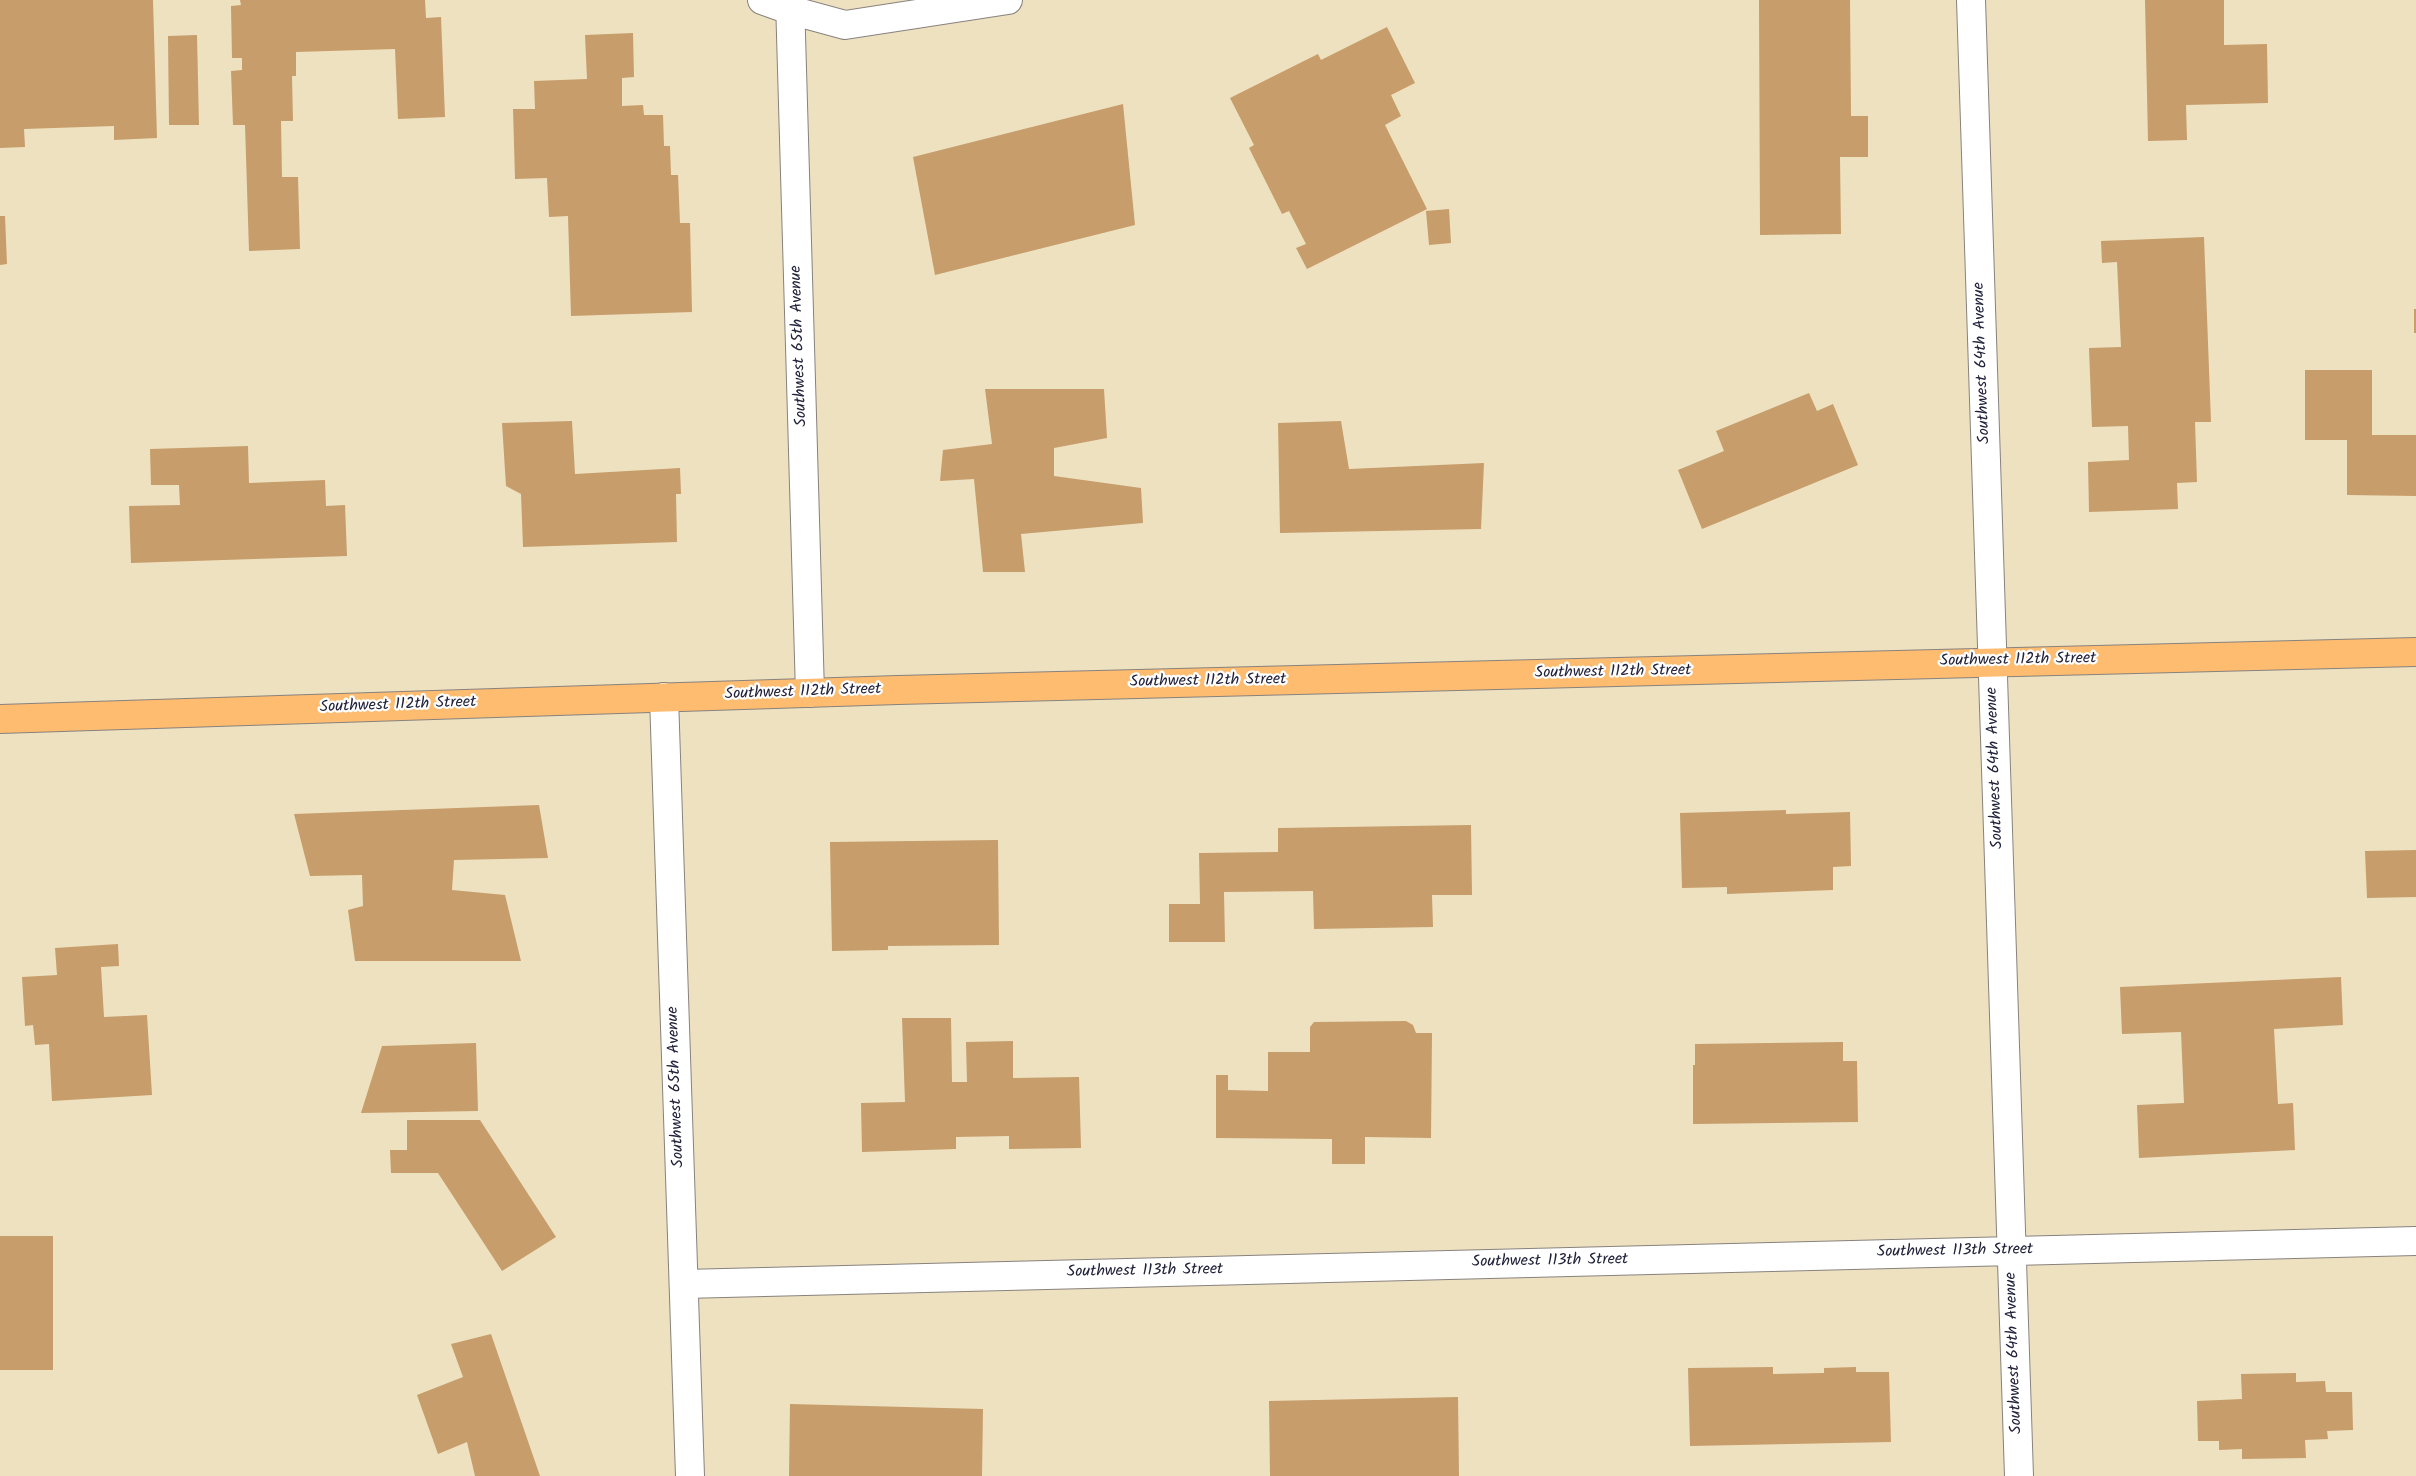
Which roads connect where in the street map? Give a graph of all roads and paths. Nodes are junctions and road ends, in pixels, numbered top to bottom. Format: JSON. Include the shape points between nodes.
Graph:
{"nodes":[{"id":1,"x":762,"y":0,"type":"edge"},
{"id":2,"x":1008,"y":0,"type":"edge"},
{"id":3,"x":1971,"y":0,"type":"edge"},
{"id":4,"x":790,"y":5,"type":"edge"},
{"id":5,"x":2416,"y":652,"type":"edge"},
{"id":6,"x":1992,"y":661,"type":"junction"},
{"id":7,"x":810,"y":693,"type":"junction"},
{"id":8,"x":664,"y":697,"type":"junction"},
{"id":9,"x":0,"y":719,"type":"edge"},
{"id":10,"x":2416,"y":1241,"type":"edge"},
{"id":11,"x":2012,"y":1251,"type":"junction"},
{"id":12,"x":684,"y":1284,"type":"junction"},
{"id":13,"x":690,"y":1476,"type":"edge"},
{"id":14,"x":2019,"y":1476,"type":"edge"}],
"edges":[{"from":1,"to":4,"type":"street"},
{"from":2,"to":4,"type":"street","via":[[845,25]]},
{"from":3,"to":6,"type":"street","name":"Southwest 64th Avenue"},
{"from":4,"to":7,"type":"street","name":"Southwest 65th Avenue"},
{"from":5,"to":6,"type":"main road","name":"Southwest 112th Street"},
{"from":6,"to":7,"type":"main road","name":"Southwest 112th Street"},
{"from":6,"to":11,"type":"street","name":"Southwest 64th Avenue"},
{"from":7,"to":8,"type":"main road","name":"Southwest 112th Street"},
{"from":8,"to":9,"type":"main road","name":"Southwest 112th Street"},
{"from":8,"to":12,"type":"street","name":"Southwest 65th Avenue"},
{"from":10,"to":11,"type":"street","name":"Southwest 113th Street"},
{"from":11,"to":12,"type":"street","name":"Southwest 113th Street"},
{"from":11,"to":14,"type":"street","name":"Southwest 64th Avenue"},
{"from":12,"to":13,"type":"street","name":"Southwest 65th Avenue"}]}
